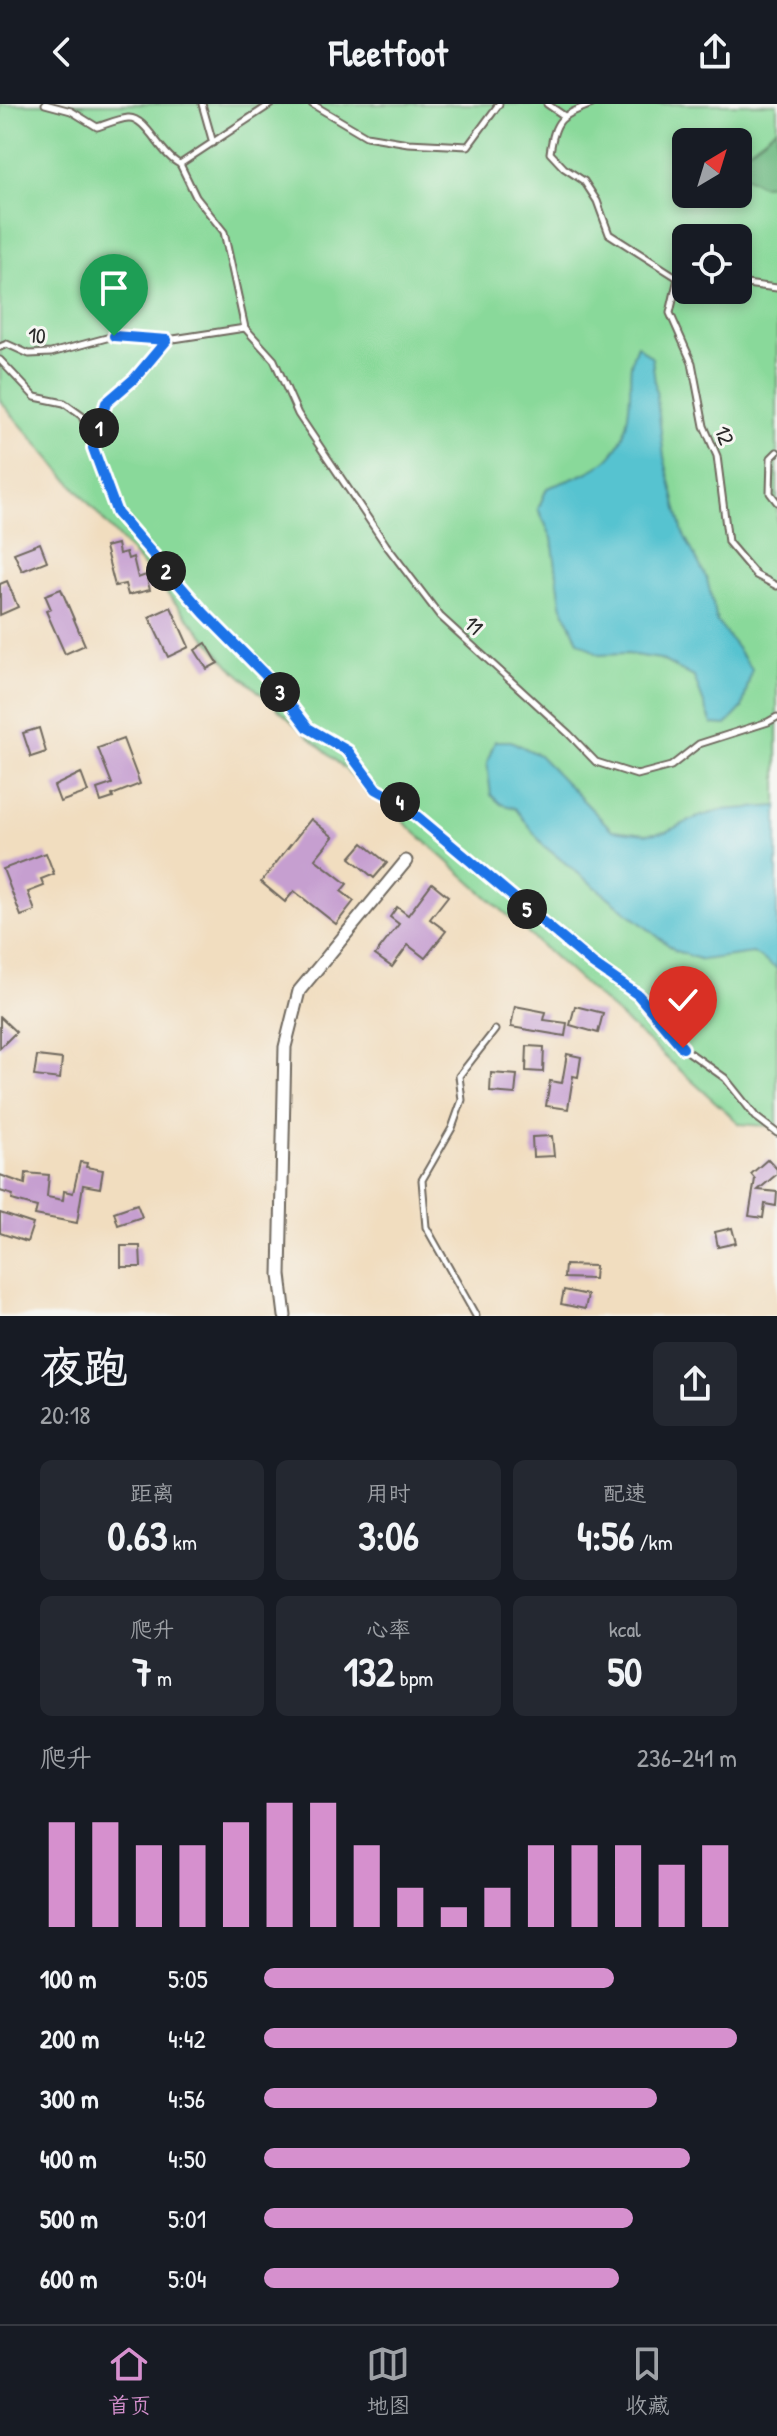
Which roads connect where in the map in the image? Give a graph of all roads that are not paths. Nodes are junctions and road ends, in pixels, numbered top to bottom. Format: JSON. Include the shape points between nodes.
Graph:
{"nodes":[{"id":1,"x":45,"y":104,"type":"edge"},
{"id":2,"x":202,"y":104,"type":"edge"},
{"id":3,"x":271,"y":104,"type":"edge"},
{"id":4,"x":312,"y":104,"type":"edge"},
{"id":5,"x":499,"y":104,"type":"edge"},
{"id":6,"x":547,"y":104,"type":"edge"},
{"id":7,"x":592,"y":104,"type":"edge"},
{"id":8,"x":563,"y":115,"type":"junction"},
{"id":9,"x":213,"y":143,"type":"junction"},
{"id":10,"x":180,"y":164,"type":"junction"},
{"id":11,"x":672,"y":274,"type":"edge"},
{"id":12,"x":752,"y":285,"type":"edge"},
{"id":13,"x":777,"y":288,"type":"edge"},
{"id":14,"x":672,"y":304,"type":"edge"},
{"id":15,"x":245,"y":328,"type":"junction"},
{"id":16,"x":167,"y":340,"type":"junction"},
{"id":17,"x":0,"y":347,"type":"edge"},
{"id":18,"x":0,"y":360,"type":"edge"},
{"id":19,"x":93,"y":448,"type":"junction"},
{"id":20,"x":777,"y":452,"type":"edge"},
{"id":21,"x":777,"y":502,"type":"edge"},
{"id":22,"x":777,"y":586,"type":"edge"},
{"id":23,"x":777,"y":717,"type":"edge"},
{"id":24,"x":406,"y":861,"type":"dead end"},
{"id":25,"x":495,"y":1030,"type":"dead end"},
{"id":26,"x":777,"y":1133,"type":"edge"},
{"id":27,"x":285,"y":1316,"type":"edge"},
{"id":28,"x":476,"y":1316,"type":"edge"}],
"edges":[{"from":1,"to":10,"type":"lane","via":[[71,111],[97,127],[131,117],[140,120],[170,159]]},
{"from":2,"to":9,"type":"lane"},
{"from":3,"to":9,"type":"lane"},
{"from":4,"to":5,"type":"lane","via":[[366,136],[468,146]]},
{"from":6,"to":8,"type":"lane"},
{"from":7,"to":8,"type":"lane"},
{"from":8,"to":11,"type":"lane","via":[[550,153],[584,181],[609,234]]},
{"from":9,"to":10,"type":"lane"},
{"from":10,"to":15,"type":"lane","via":[[196,197],[224,232]]},
{"from":12,"to":13,"type":"lane"},
{"from":14,"to":22,"type":"lane","name":"12","via":[[670,313],[692,363],[704,426],[717,456],[728,542],[756,575]]},
{"from":15,"to":16,"type":"lane","name":"10"},
{"from":15,"to":23,"type":"lane","name":"11","via":[[274,360],[298,414],[440,616],[596,762],[637,775],[671,766],[699,744]]},
{"from":16,"to":17,"type":"lane","name":"10","via":[[114,336],[29,354],[7,344]]},
{"from":16,"to":19,"type":"lane","via":[[106,403]]},
{"from":18,"to":19,"type":"lane","via":[[35,397],[64,403],[82,416]]},
{"from":19,"to":26,"type":"lane","via":[[117,513],[277,687],[308,728],[348,751],[376,789],[400,802],[593,964],[638,995],[683,1048],[725,1078],[756,1117]]},
{"from":20,"to":21,"type":"lane","via":[[771,458],[770,493]]},
{"from":24,"to":27,"type":"street","via":[[299,991],[285,1047],[280,1275]]},
{"from":25,"to":28,"type":"lane","via":[[459,1076],[462,1100],[422,1180],[426,1227]]}]}
